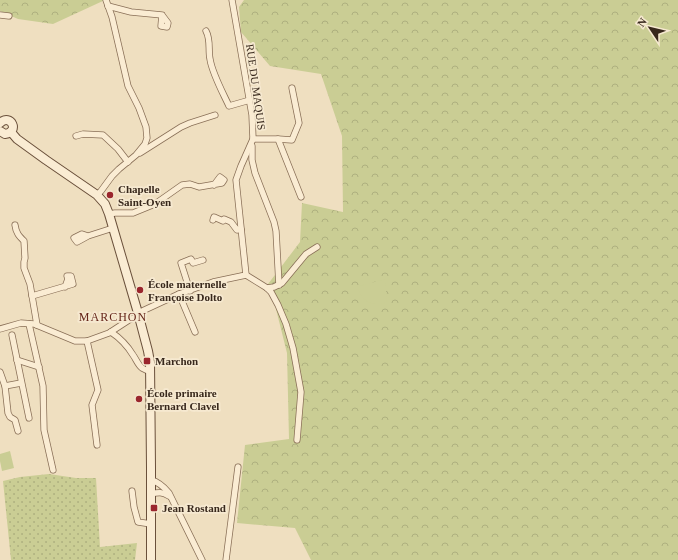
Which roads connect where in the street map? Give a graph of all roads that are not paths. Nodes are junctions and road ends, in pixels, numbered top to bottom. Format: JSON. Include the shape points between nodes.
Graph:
{"nodes":[{"id":1,"x":232,"y":0,"type":"edge"},
{"id":2,"x":107,"y":3,"type":"edge"},
{"id":3,"x":0,"y":15,"type":"edge"},
{"id":4,"x":162,"y":15,"type":"dead end"},
{"id":5,"x":9,"y":16,"type":"dead end"},
{"id":6,"x":206,"y":31,"type":"dead end"},
{"id":7,"x":292,"y":88,"type":"dead end"},
{"id":8,"x":250,"y":100,"type":"junction"},
{"id":9,"x":215,"y":115,"type":"dead end"},
{"id":10,"x":0,"y":122,"type":"edge"},
{"id":11,"x":0,"y":131,"type":"edge"},
{"id":12,"x":11,"y":132,"type":"junction"},
{"id":13,"x":76,"y":136,"type":"dead end"},
{"id":14,"x":278,"y":139,"type":"junction"},
{"id":15,"x":253,"y":141,"type":"junction"},
{"id":16,"x":136,"y":155,"type":"junction"},
{"id":17,"x":128,"y":162,"type":"junction"},
{"id":18,"x":214,"y":185,"type":"dead end"},
{"id":19,"x":97,"y":195,"type":"junction"},
{"id":20,"x":302,"y":197,"type":"dead end"},
{"id":21,"x":109,"y":214,"type":"junction"},
{"id":22,"x":213,"y":220,"type":"dead end"},
{"id":23,"x":14,"y":225,"type":"dead end"},
{"id":24,"x":113,"y":228,"type":"junction"},
{"id":25,"x":241,"y":229,"type":"junction"},
{"id":26,"x":88,"y":236,"type":"dead end"},
{"id":27,"x":317,"y":247,"type":"dead end"},
{"id":28,"x":203,"y":260,"type":"dead end"},
{"id":29,"x":246,"y":275,"type":"junction"},
{"id":30,"x":279,"y":285,"type":"junction"},
{"id":31,"x":65,"y":287,"type":"dead end"},
{"id":32,"x":267,"y":288,"type":"junction"},
{"id":33,"x":190,"y":291,"type":"junction"},
{"id":34,"x":179,"y":294,"type":"junction"},
{"id":35,"x":32,"y":296,"type":"junction"},
{"id":36,"x":138,"y":314,"type":"junction"},
{"id":37,"x":29,"y":324,"type":"junction"},
{"id":38,"x":37,"y":325,"type":"junction"},
{"id":39,"x":0,"y":330,"type":"edge"},
{"id":40,"x":111,"y":332,"type":"junction"},
{"id":41,"x":195,"y":332,"type":"dead end"},
{"id":42,"x":12,"y":335,"type":"dead end"},
{"id":43,"x":87,"y":341,"type":"junction"},
{"id":44,"x":17,"y":360,"type":"junction"},
{"id":45,"x":39,"y":367,"type":"junction"},
{"id":46,"x":151,"y":371,"type":"junction"},
{"id":47,"x":0,"y":372,"type":"edge"},
{"id":48,"x":21,"y":383,"type":"junction"},
{"id":49,"x":4,"y":386,"type":"junction"},
{"id":50,"x":29,"y":418,"type":"dead end"},
{"id":51,"x":18,"y":431,"type":"dead end"},
{"id":52,"x":298,"y":440,"type":"dead end"},
{"id":53,"x":97,"y":445,"type":"dead end"},
{"id":54,"x":238,"y":467,"type":"dead end"},
{"id":55,"x":53,"y":470,"type":"dead end"},
{"id":56,"x":151,"y":480,"type":"junction"},
{"id":57,"x":132,"y":491,"type":"dead end"},
{"id":58,"x":151,"y":494,"type":"junction"},
{"id":59,"x":171,"y":497,"type":"junction"},
{"id":60,"x":151,"y":524,"type":"junction"},
{"id":61,"x":151,"y":560,"type":"edge"},
{"id":62,"x":202,"y":560,"type":"edge"},
{"id":63,"x":226,"y":560,"type":"edge"}],
"edges":[{"from":1,"to":8,"type":"street","name":"RUE DU MAQUIS"},
{"from":2,"to":4,"type":"street","via":[[131,12]]},
{"from":2,"to":16,"type":"street","via":[[128,86],[146,127],[145,144]]},
{"from":3,"to":5,"type":"street"},
{"from":6,"to":8,"type":"street","via":[[210,59],[229,106]]},
{"from":7,"to":14,"type":"street","via":[[300,123],[292,140]]},
{"from":8,"to":15,"type":"street","name":"RUE DU MAQUIS"},
{"from":9,"to":16,"type":"street","via":[[181,127]]},
{"from":10,"to":12,"type":"main road","via":[[11,122]]},
{"from":11,"to":12,"type":"main road","via":[[5,134]]},
{"from":12,"to":19,"type":"main road","via":[[29,148]]},
{"from":13,"to":17,"type":"street","via":[[103,135]]},
{"from":14,"to":15,"type":"street"},
{"from":14,"to":20,"type":"street"},
{"from":15,"to":25,"type":"street","name":"RUE DU MAQUIS","via":[[236,180]]},
{"from":15,"to":30,"type":"street","via":[[252,160],[255,172],[276,232]]},
{"from":16,"to":17,"type":"street"},
{"from":17,"to":19,"type":"street","via":[[112,176]]},
{"from":18,"to":21,"type":"street","via":[[182,185],[155,204],[133,213]]},
{"from":19,"to":21,"type":"main road"},
{"from":21,"to":24,"type":"main road"},
{"from":22,"to":25,"type":"street","via":[[214,217],[223,221],[224,219],[231,222],[237,230]]},
{"from":23,"to":35,"type":"street","via":[[17,235],[24,241],[24,268]]},
{"from":24,"to":26,"type":"street"},
{"from":24,"to":36,"type":"main road"},
{"from":25,"to":29,"type":"street","name":"RUE DU MAQUIS"},
{"from":27,"to":30,"type":"street","via":[[306,254]]},
{"from":28,"to":33,"type":"street","via":[[193,263],[191,259],[181,263]]},
{"from":29,"to":32,"type":"street"},
{"from":29,"to":33,"type":"street","via":[[213,282]]},
{"from":30,"to":32,"type":"street"},
{"from":31,"to":35,"type":"street"},
{"from":32,"to":52,"type":"street","via":[[286,324],[302,392]]},
{"from":33,"to":34,"type":"street"},
{"from":34,"to":36,"type":"street"},
{"from":34,"to":41,"type":"street"},
{"from":35,"to":38,"type":"street"},
{"from":36,"to":40,"type":"street"},
{"from":36,"to":46,"type":"main road"},
{"from":37,"to":38,"type":"street"},
{"from":37,"to":39,"type":"street","via":[[21,323]]},
{"from":37,"to":45,"type":"street"},
{"from":38,"to":43,"type":"street","via":[[75,341]]},
{"from":40,"to":43,"type":"street"},
{"from":40,"to":46,"type":"street","via":[[127,346],[142,368]]},
{"from":42,"to":44,"type":"street"},
{"from":43,"to":53,"type":"street","via":[[98,390],[92,405]]},
{"from":44,"to":45,"type":"street"},
{"from":44,"to":48,"type":"street"},
{"from":45,"to":55,"type":"street","via":[[43,386],[44,430]]},
{"from":46,"to":56,"type":"main road"},
{"from":47,"to":49,"type":"street"},
{"from":48,"to":49,"type":"street"},
{"from":48,"to":50,"type":"street"},
{"from":49,"to":51,"type":"street","via":[[8,413],[15,420]]},
{"from":54,"to":63,"type":"street"},
{"from":56,"to":58,"type":"main road"},
{"from":56,"to":59,"type":"street","via":[[164,487]]},
{"from":57,"to":60,"type":"street","via":[[138,522]]},
{"from":58,"to":59,"type":"street","via":[[163,492]]},
{"from":58,"to":60,"type":"main road"},
{"from":59,"to":62,"type":"street"},
{"from":60,"to":61,"type":"main road"}]}
